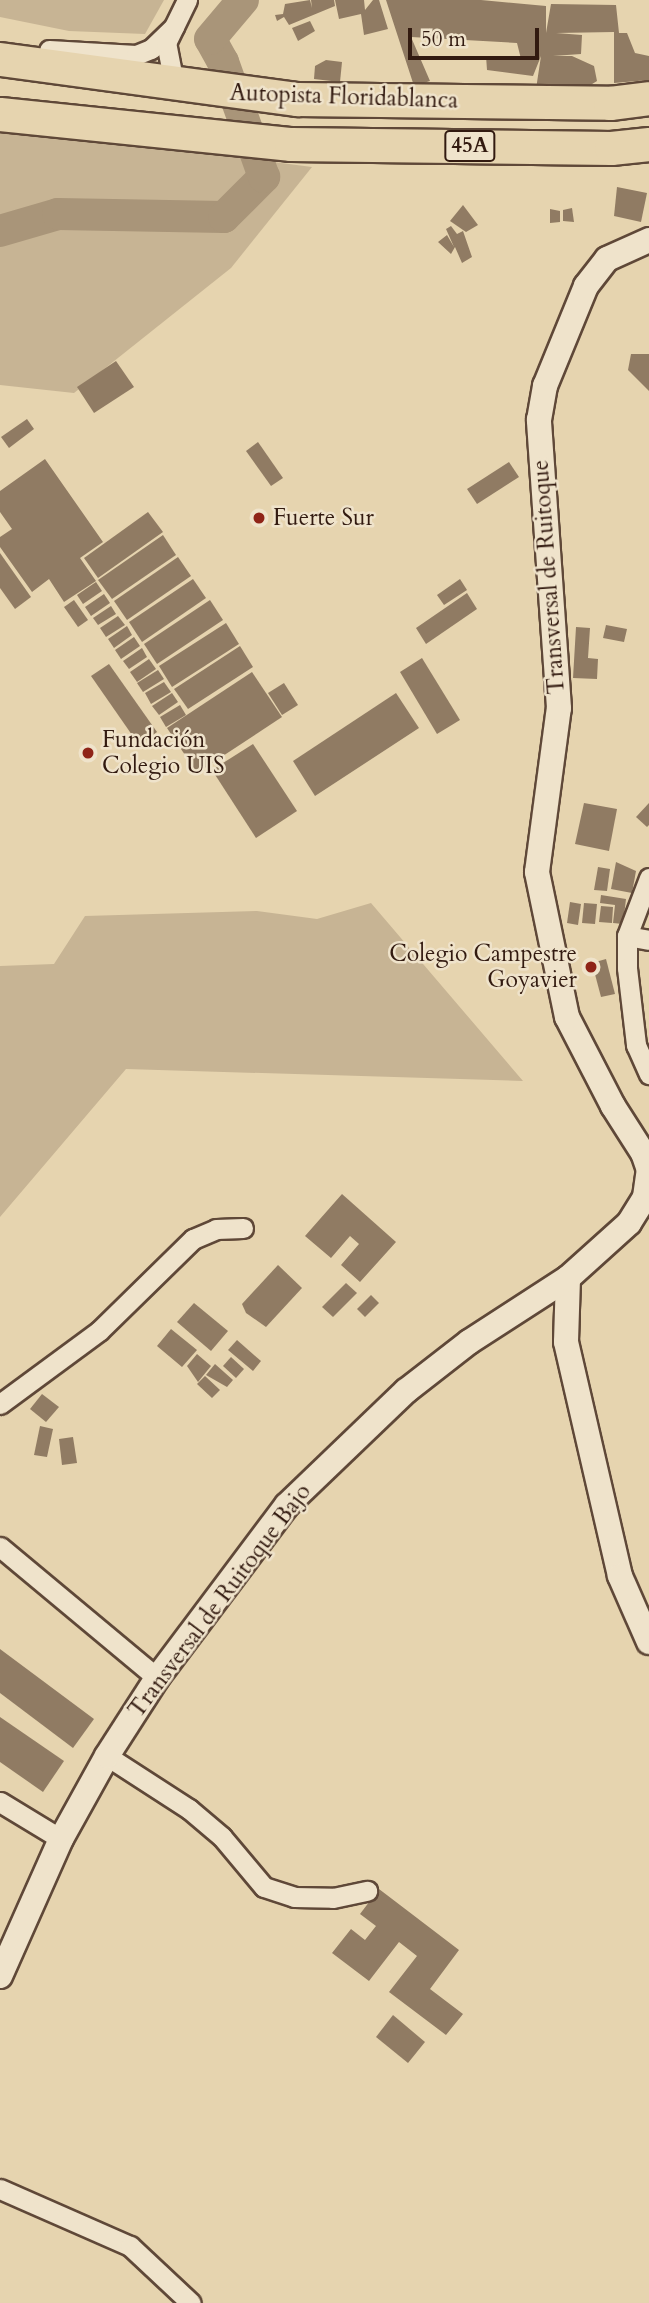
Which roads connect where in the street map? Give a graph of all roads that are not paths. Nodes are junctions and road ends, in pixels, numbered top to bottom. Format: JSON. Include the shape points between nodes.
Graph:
{"nodes":[{"id":1,"x":187,"y":0,"type":"edge"},
{"id":2,"x":174,"y":27,"type":"junction"},
{"id":3,"x":0,"y":50,"type":"edge"},
{"id":4,"x":0,"y":59,"type":"edge"},
{"id":5,"x":200,"y":88,"type":"junction"},
{"id":6,"x":649,"y":98,"type":"edge"},
{"id":7,"x":0,"y":114,"type":"edge"},
{"id":8,"x":649,"y":144,"type":"edge"},
{"id":9,"x":649,"y":240,"type":"edge"},
{"id":10,"x":649,"y":878,"type":"edge"},
{"id":11,"x":627,"y":936,"type":"junction"},
{"id":12,"x":649,"y":940,"type":"edge"},
{"id":13,"x":649,"y":1074,"type":"edge"},
{"id":14,"x":649,"y":1170,"type":"edge"},
{"id":15,"x":243,"y":1228,"type":"dead end"},
{"id":16,"x":568,"y":1278,"type":"junction"},
{"id":17,"x":0,"y":1404,"type":"edge"},
{"id":18,"x":0,"y":1547,"type":"edge"},
{"id":19,"x":649,"y":1642,"type":"edge"},
{"id":20,"x":157,"y":1678,"type":"junction"},
{"id":21,"x":107,"y":1756,"type":"junction"},
{"id":22,"x":0,"y":1802,"type":"edge"},
{"id":23,"x":61,"y":1839,"type":"junction"},
{"id":24,"x":367,"y":1891,"type":"dead end"},
{"id":25,"x":0,"y":1976,"type":"edge"},
{"id":26,"x":0,"y":2189,"type":"edge"},
{"id":27,"x":191,"y":2303,"type":"edge"}],
"edges":[{"from":1,"to":2,"type":"street"},
{"from":2,"to":3,"type":"street","via":[[151,49],[136,55]]},
{"from":2,"to":5,"type":"street","via":[[166,43],[166,60],[172,73]]},
{"from":4,"to":5,"type":"highway","name":"Autopista Floridablanca","number":"45A"},
{"from":5,"to":6,"type":"highway","name":"Autopista Floridablanca","number":"45A","via":[[297,99],[610,103]]},
{"from":7,"to":8,"type":"highway","name":"Autopista Floridablanca","number":"45A","via":[[291,144],[611,148]]},
{"from":9,"to":14,"type":"street","name":"Transversal de Ruitoque","via":[[631,245],[596,271],[574,310],[545,386],[539,420],[539,473],[557,636],[559,708],[537,872],[567,1017]]},
{"from":10,"to":11,"type":"street"},
{"from":11,"to":12,"type":"street"},
{"from":11,"to":13,"type":"street","via":[[631,1015],[636,1045]]},
{"from":14,"to":16,"type":"street","name":"Transversal de Ruitoque","via":[[645,1197],[629,1223]]},
{"from":15,"to":17,"type":"street","via":[[216,1229],[192,1239],[99,1331]]},
{"from":16,"to":19,"type":"street","via":[[566,1342],[620,1576]]},
{"from":16,"to":20,"type":"street","name":"Transversal de Ruitoque Bajo","via":[[469,1342],[332,1459],[287,1505]]},
{"from":18,"to":20,"type":"street"},
{"from":20,"to":21,"type":"street","name":"Transversal de Ruitoque Bajo"},
{"from":21,"to":23,"type":"street","name":"Transversal de Ruitoque Bajo"},
{"from":21,"to":24,"type":"street","via":[[189,1809],[222,1837],[264,1887],[294,1897],[333,1898]]},
{"from":22,"to":23,"type":"street"},
{"from":23,"to":25,"type":"street","name":"Transversal de Ruitoque Bajo"},
{"from":26,"to":27,"type":"street","via":[[119,2240],[153,2263]]}]}
